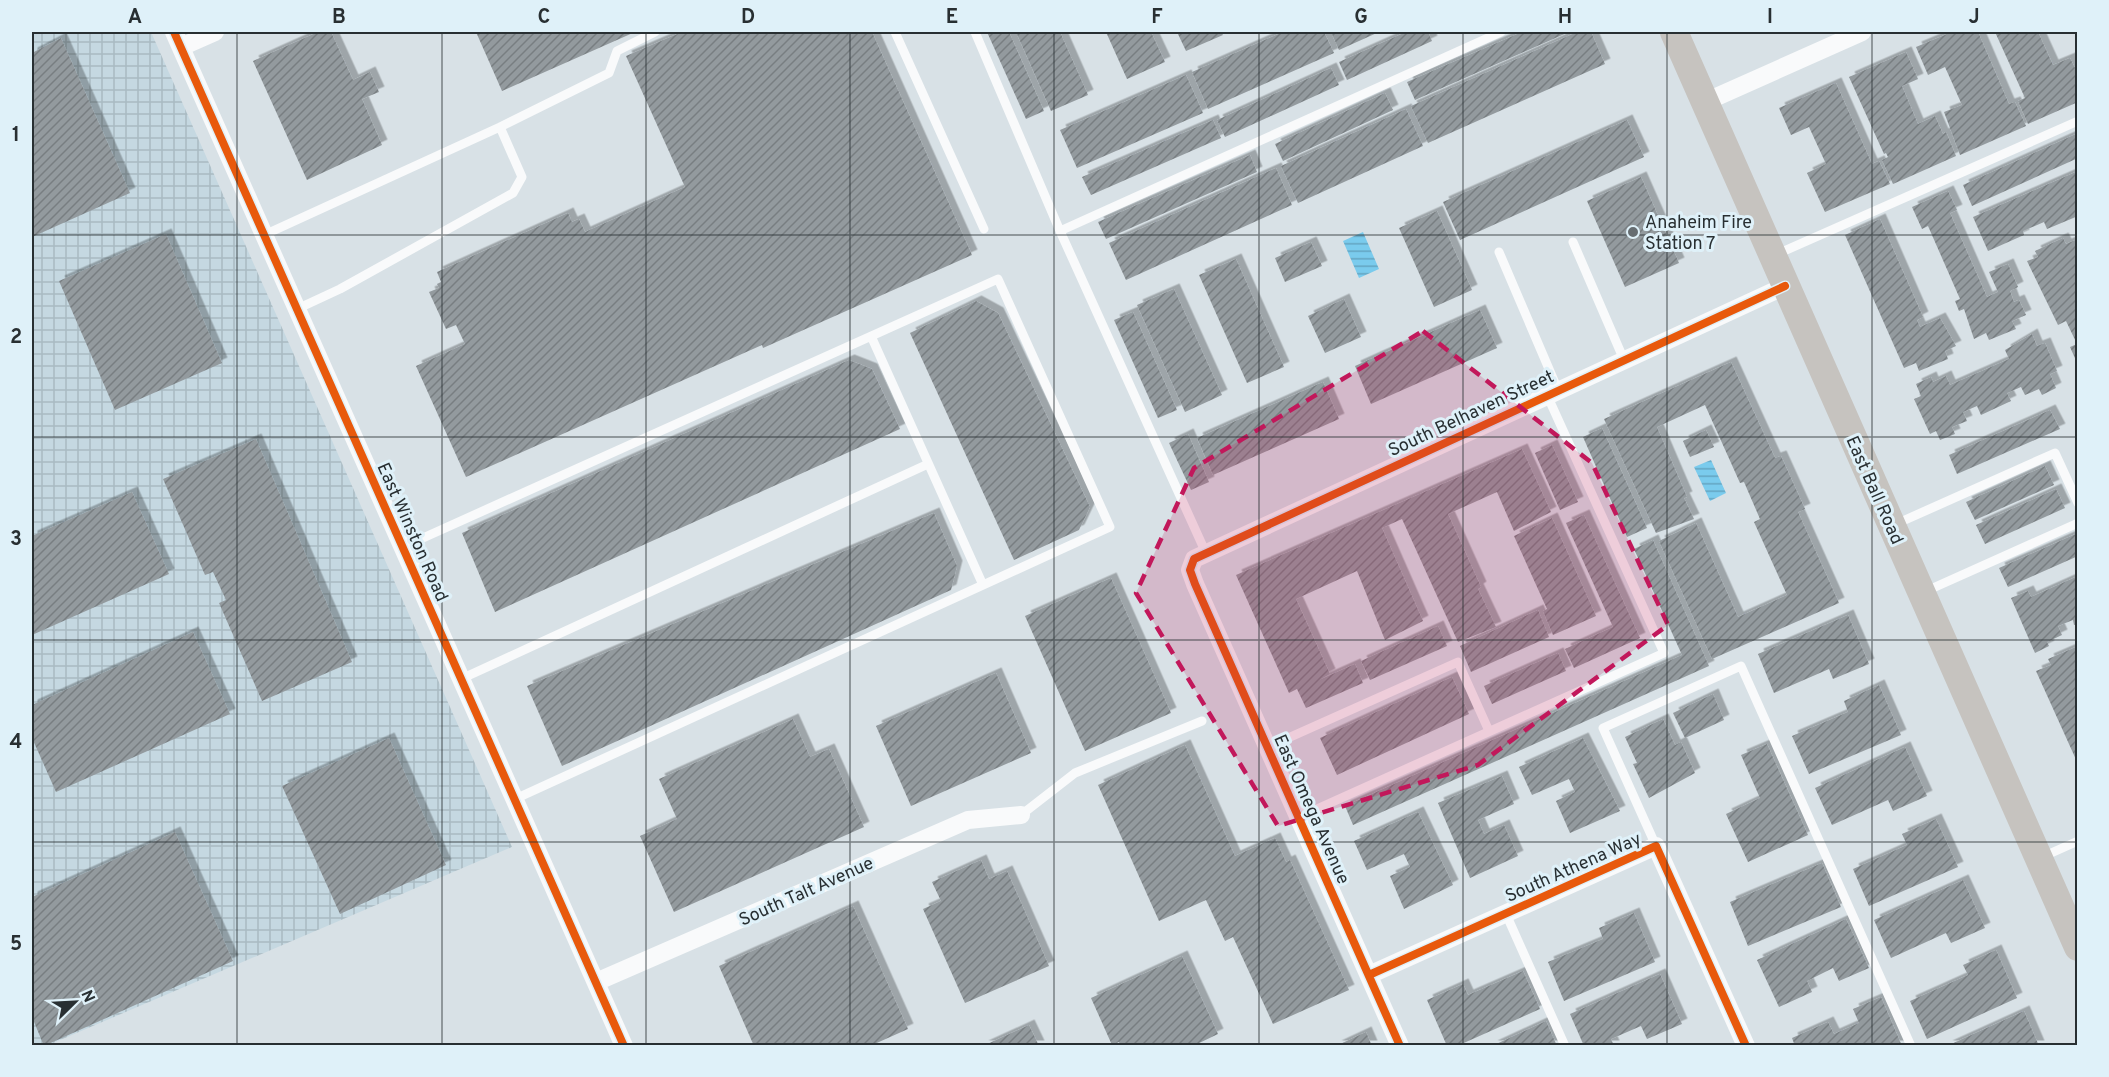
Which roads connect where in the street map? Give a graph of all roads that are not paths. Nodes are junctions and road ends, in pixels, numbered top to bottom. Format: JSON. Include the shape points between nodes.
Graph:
{"nodes":[{"id":1,"x":215,"y":32,"type":"edge"},
{"id":2,"x":655,"y":32,"type":"edge"},
{"id":3,"x":895,"y":32,"type":"edge"},
{"id":4,"x":975,"y":32,"type":"edge"},
{"id":5,"x":1502,"y":32,"type":"edge"},
{"id":6,"x":1674,"y":32,"type":"edge"},
{"id":7,"x":1862,"y":32,"type":"edge"},
{"id":8,"x":177,"y":39,"type":"edge"},
{"id":9,"x":1705,"y":102,"type":"junction"},
{"id":10,"x":2078,"y":121,"type":"edge"},
{"id":11,"x":500,"y":127,"type":"junction"},
{"id":12,"x":984,"y":229,"type":"dead end"},
{"id":13,"x":1060,"y":231,"type":"junction"},
{"id":14,"x":264,"y":235,"type":"junction"},
{"id":15,"x":1573,"y":242,"type":"dead end"},
{"id":16,"x":1499,"y":252,"type":"dead end"},
{"id":17,"x":1772,"y":256,"type":"junction"},
{"id":18,"x":1785,"y":286,"type":"junction"},
{"id":19,"x":297,"y":309,"type":"junction"},
{"id":20,"x":871,"y":336,"type":"junction"},
{"id":21,"x":1624,"y":360,"type":"junction"},
{"id":22,"x":1552,"y":392,"type":"junction"},
{"id":23,"x":928,"y":464,"type":"junction"},
{"id":24,"x":2078,"y":503,"type":"edge"},
{"id":25,"x":2078,"y":524,"type":"edge"},
{"id":26,"x":1891,"y":526,"type":"junction"},
{"id":27,"x":403,"y":547,"type":"junction"},
{"id":28,"x":1205,"y":551,"type":"junction"},
{"id":29,"x":983,"y":585,"type":"junction"},
{"id":30,"x":1921,"y":594,"type":"junction"},
{"id":31,"x":461,"y":679,"type":"junction"},
{"id":32,"x":1202,"y":721,"type":"dead end"},
{"id":33,"x":1489,"y":731,"type":"junction"},
{"id":34,"x":1268,"y":747,"type":"junction"},
{"id":35,"x":515,"y":799,"type":"junction"},
{"id":36,"x":1021,"y":816,"type":"joint"},
{"id":37,"x":1299,"y":817,"type":"junction"},
{"id":38,"x":2078,"y":841,"type":"edge"},
{"id":39,"x":1656,"y":846,"type":"junction"},
{"id":40,"x":2038,"y":859,"type":"junction"},
{"id":41,"x":1506,"y":914,"type":"junction"},
{"id":42,"x":2074,"y":929,"type":"edge"},
{"id":43,"x":1369,"y":975,"type":"junction"},
{"id":44,"x":596,"y":982,"type":"junction"},
{"id":45,"x":624,"y":1046,"type":"edge"},
{"id":46,"x":1400,"y":1046,"type":"edge"},
{"id":47,"x":1565,"y":1046,"type":"edge"},
{"id":48,"x":1746,"y":1046,"type":"edge"},
{"id":49,"x":1911,"y":1046,"type":"edge"}],
"edges":[{"from":1,"to":8,"type":"street"},
{"from":2,"to":11,"type":"lane","via":[[617,51],[609,73]]},
{"from":3,"to":12,"type":"lane"},
{"from":4,"to":13,"type":"lane"},
{"from":5,"to":13,"type":"lane"},
{"from":6,"to":9,"type":"main road","name":"East Ball Road"},
{"from":7,"to":9,"type":"street"},
{"from":8,"to":14,"type":"street","name":"East Winston Road"},
{"from":9,"to":17,"type":"main road","name":"East Ball Road"},
{"from":10,"to":17,"type":"lane"},
{"from":11,"to":14,"type":"lane"},
{"from":11,"to":19,"type":"lane","via":[[522,177],[513,193]]},
{"from":13,"to":28,"type":"lane"},
{"from":14,"to":19,"type":"street","name":"East Winston Road"},
{"from":15,"to":21,"type":"lane"},
{"from":16,"to":22,"type":"lane"},
{"from":17,"to":18,"type":"main road","name":"East Ball Road"},
{"from":18,"to":21,"type":"street","name":"South Belhaven Street"},
{"from":18,"to":26,"type":"main road","name":"East Ball Road"},
{"from":19,"to":27,"type":"street","name":"East Winston Road"},
{"from":20,"to":23,"type":"lane"},
{"from":20,"to":27,"type":"lane"},
{"from":20,"to":29,"type":"lane","via":[[998,279],[1110,527]]},
{"from":21,"to":22,"type":"street","name":"South Belhaven Street"},
{"from":22,"to":28,"type":"street","name":"South Belhaven Street"},
{"from":22,"to":33,"type":"lane","via":[[1664,653]]},
{"from":23,"to":29,"type":"lane"},
{"from":23,"to":31,"type":"lane"},
{"from":24,"to":26,"type":"lane","via":[[2055,453]]},
{"from":25,"to":30,"type":"lane"},
{"from":26,"to":30,"type":"main road","name":"East Ball Road"},
{"from":27,"to":31,"type":"street","name":"East Winston Road"},
{"from":28,"to":34,"type":"street","name":"East Omega Avenue","via":[[1194,558],[1190,570]]},
{"from":29,"to":35,"type":"lane"},
{"from":30,"to":40,"type":"main road","name":"East Ball Road"},
{"from":31,"to":35,"type":"street","name":"East Winston Road"},
{"from":32,"to":36,"type":"lane","via":[[1075,773]]},
{"from":33,"to":34,"type":"lane","via":[[1458,662]]},
{"from":33,"to":37,"type":"lane"},
{"from":34,"to":37,"type":"street","name":"East Omega Avenue"},
{"from":35,"to":44,"type":"street","name":"East Winston Road"},
{"from":36,"to":44,"type":"street","name":"South Talt Avenue","via":[[968,820]]},
{"from":37,"to":43,"type":"street","name":"East Omega Avenue"},
{"from":38,"to":40,"type":"lane"},
{"from":39,"to":41,"type":"street","name":"South Athena Way"},
{"from":39,"to":48,"type":"street","name":"South Athena Way"},
{"from":39,"to":49,"type":"lane","via":[[1604,728],[1741,666]]},
{"from":40,"to":42,"type":"main road","name":"East Ball Road"},
{"from":41,"to":43,"type":"street","name":"South Athena Way"},
{"from":41,"to":47,"type":"lane"},
{"from":43,"to":46,"type":"street","name":"East Omega Avenue"},
{"from":44,"to":45,"type":"street","name":"East Winston Road"}]}
